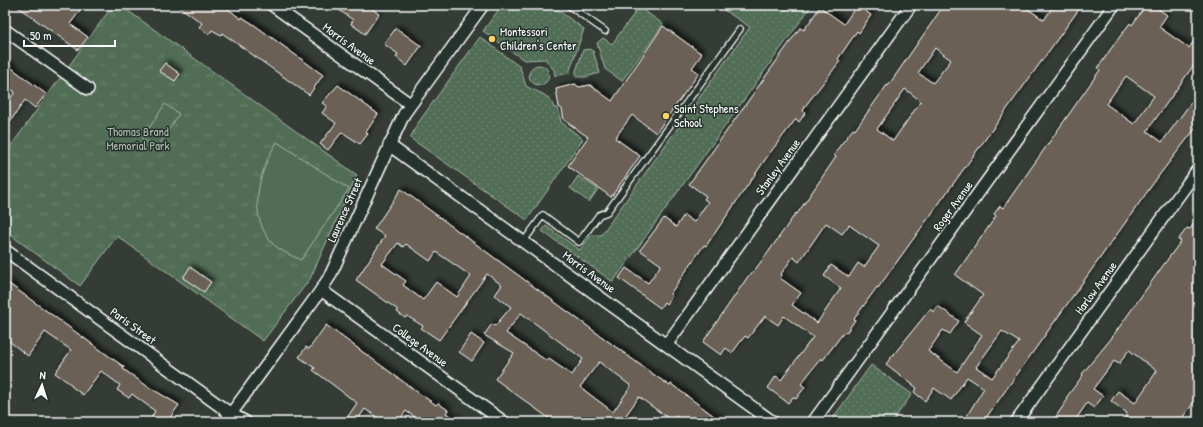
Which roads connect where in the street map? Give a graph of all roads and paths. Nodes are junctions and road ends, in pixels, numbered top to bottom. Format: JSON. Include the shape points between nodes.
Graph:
{"nodes":[{"id":1,"x":272,"y":5,"type":"edge"},
{"id":2,"x":483,"y":5,"type":"edge"},
{"id":3,"x":568,"y":5,"type":"edge"},
{"id":4,"x":911,"y":5,"type":"edge"},
{"id":5,"x":1114,"y":5,"type":"edge"},
{"id":6,"x":740,"y":29,"type":"dead end"},
{"id":7,"x":5,"y":30,"type":"edge"},
{"id":8,"x":605,"y":31,"type":"dead end"},
{"id":9,"x":88,"y":89,"type":"dead end"},
{"id":10,"x":410,"y":104,"type":"junction"},
{"id":11,"x":389,"y":145,"type":"junction"},
{"id":12,"x":1198,"y":169,"type":"edge"},
{"id":13,"x":524,"y":241,"type":"junction"},
{"id":14,"x":5,"y":250,"type":"edge"},
{"id":15,"x":321,"y":290,"type":"junction"},
{"id":16,"x":667,"y":344,"type":"junction"},
{"id":17,"x":228,"y":418,"type":"edge"},
{"id":18,"x":246,"y":422,"type":"edge"},
{"id":19,"x":504,"y":422,"type":"edge"},
{"id":20,"x":773,"y":422,"type":"edge"},
{"id":21,"x":813,"y":422,"type":"edge"},
{"id":22,"x":1016,"y":422,"type":"edge"}],
"edges":[{"from":1,"to":10,"type":"street","name":"Morris Avenue"},
{"from":2,"to":10,"type":"street","name":"Laurence Street"},
{"from":3,"to":8,"type":"lane"},
{"from":4,"to":16,"type":"street","name":"Stanley Avenue"},
{"from":5,"to":21,"type":"street","name":"Roger Avenue"},
{"from":6,"to":13,"type":"lane","via":[[607,212],[599,215],[579,242],[543,216]]},
{"from":7,"to":9,"type":"street"},
{"from":10,"to":11,"type":"street","name":"Laurence Street"},
{"from":11,"to":13,"type":"street","name":"Morris Avenue"},
{"from":11,"to":15,"type":"street","name":"Laurence Street","via":[[330,276]]},
{"from":12,"to":22,"type":"street","name":"Harlow Avenue"},
{"from":13,"to":16,"type":"street","name":"Morris Avenue"},
{"from":14,"to":17,"type":"street","name":"Paris Street"},
{"from":15,"to":17,"type":"street","name":"Laurence Street"},
{"from":15,"to":19,"type":"street","name":"College Avenue"},
{"from":16,"to":20,"type":"street","name":"Morris Avenue"},
{"from":17,"to":18,"type":"street","name":"Paris Street"}]}
